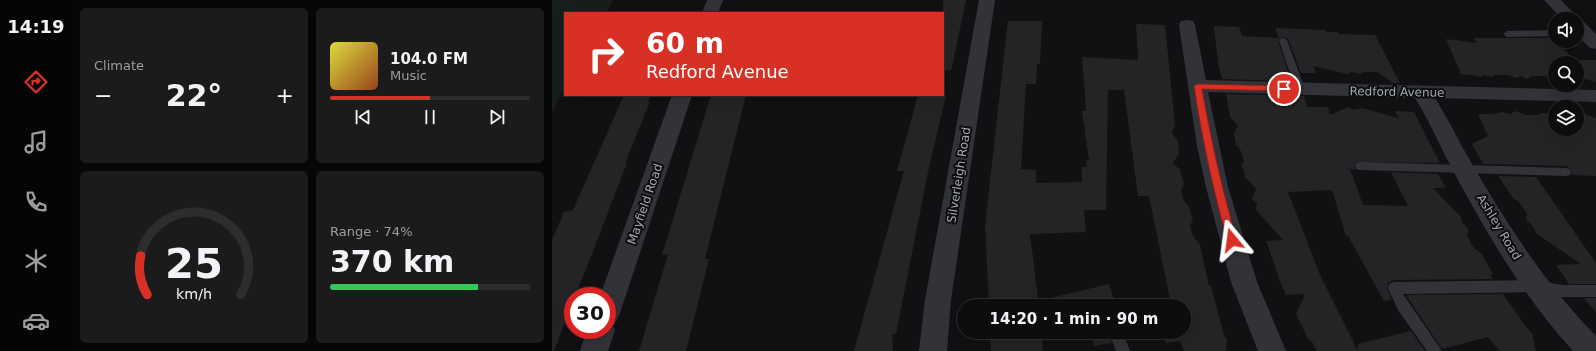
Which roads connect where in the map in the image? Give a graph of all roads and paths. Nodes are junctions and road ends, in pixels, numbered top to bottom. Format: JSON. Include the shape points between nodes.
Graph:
{"nodes":[{"id":1,"x":715,"y":0,"type":"edge"},
{"id":2,"x":987,"y":0,"type":"edge"},
{"id":3,"x":1552,"y":0,"type":"edge"},
{"id":4,"x":710,"y":12,"type":"edge"},
{"id":5,"x":1564,"y":12,"type":"edge"},
{"id":6,"x":1187,"y":25,"type":"dead end"},
{"id":7,"x":1548,"y":33,"type":"edge"},
{"id":8,"x":1507,"y":34,"type":"dead end"},
{"id":9,"x":1283,"y":40,"type":"dead end"},
{"id":10,"x":1198,"y":86,"type":"junction"},
{"id":11,"x":1300,"y":89,"type":"junction"},
{"id":12,"x":1422,"y":93,"type":"junction"},
{"id":13,"x":682,"y":96,"type":"edge"},
{"id":14,"x":1596,"y":96,"type":"edge"},
{"id":15,"x":1360,"y":166,"type":"dead end"},
{"id":16,"x":1464,"y":168,"type":"junction"},
{"id":17,"x":1566,"y":172,"type":"dead end"},
{"id":18,"x":1535,"y":286,"type":"junction"},
{"id":19,"x":616,"y":287,"type":"edge"},
{"id":20,"x":1596,"y":291,"type":"edge"},
{"id":21,"x":598,"y":339,"type":"edge"},
{"id":22,"x":1119,"y":339,"type":"edge"},
{"id":23,"x":594,"y":351,"type":"edge"},
{"id":24,"x":933,"y":351,"type":"edge"},
{"id":25,"x":1123,"y":351,"type":"edge"},
{"id":26,"x":1272,"y":351,"type":"edge"},
{"id":27,"x":1435,"y":351,"type":"edge"},
{"id":28,"x":1592,"y":351,"type":"edge"}],
"edges":[{"from":1,"to":4,"type":"street"},
{"from":2,"to":24,"type":"street","name":"Silverleigh Road","via":[[938,300]]},
{"from":3,"to":5,"type":"street"},
{"from":6,"to":10,"type":"street"},
{"from":7,"to":8,"type":"lane"},
{"from":9,"to":11,"type":"lane"},
{"from":10,"to":11,"type":"street","name":"Redford Avenue"},
{"from":10,"to":26,"type":"street","via":[[1208,146],[1224,213],[1244,282]]},
{"from":11,"to":12,"type":"street","name":"Redford Avenue"},
{"from":12,"to":14,"type":"street","name":"Redford Avenue"},
{"from":12,"to":16,"type":"street","name":"Ashley Road"},
{"from":13,"to":19,"type":"street","name":"Mayfield Road"},
{"from":15,"to":16,"type":"lane"},
{"from":16,"to":17,"type":"lane"},
{"from":16,"to":18,"type":"street","name":"Ashley Road"},
{"from":18,"to":20,"type":"lane","via":[[1562,291]]},
{"from":18,"to":27,"type":"lane","via":[[1394,288],[1403,306]]},
{"from":18,"to":28,"type":"street","name":"Ashley Road"},
{"from":21,"to":23,"type":"street"},
{"from":22,"to":25,"type":"lane"}]}
